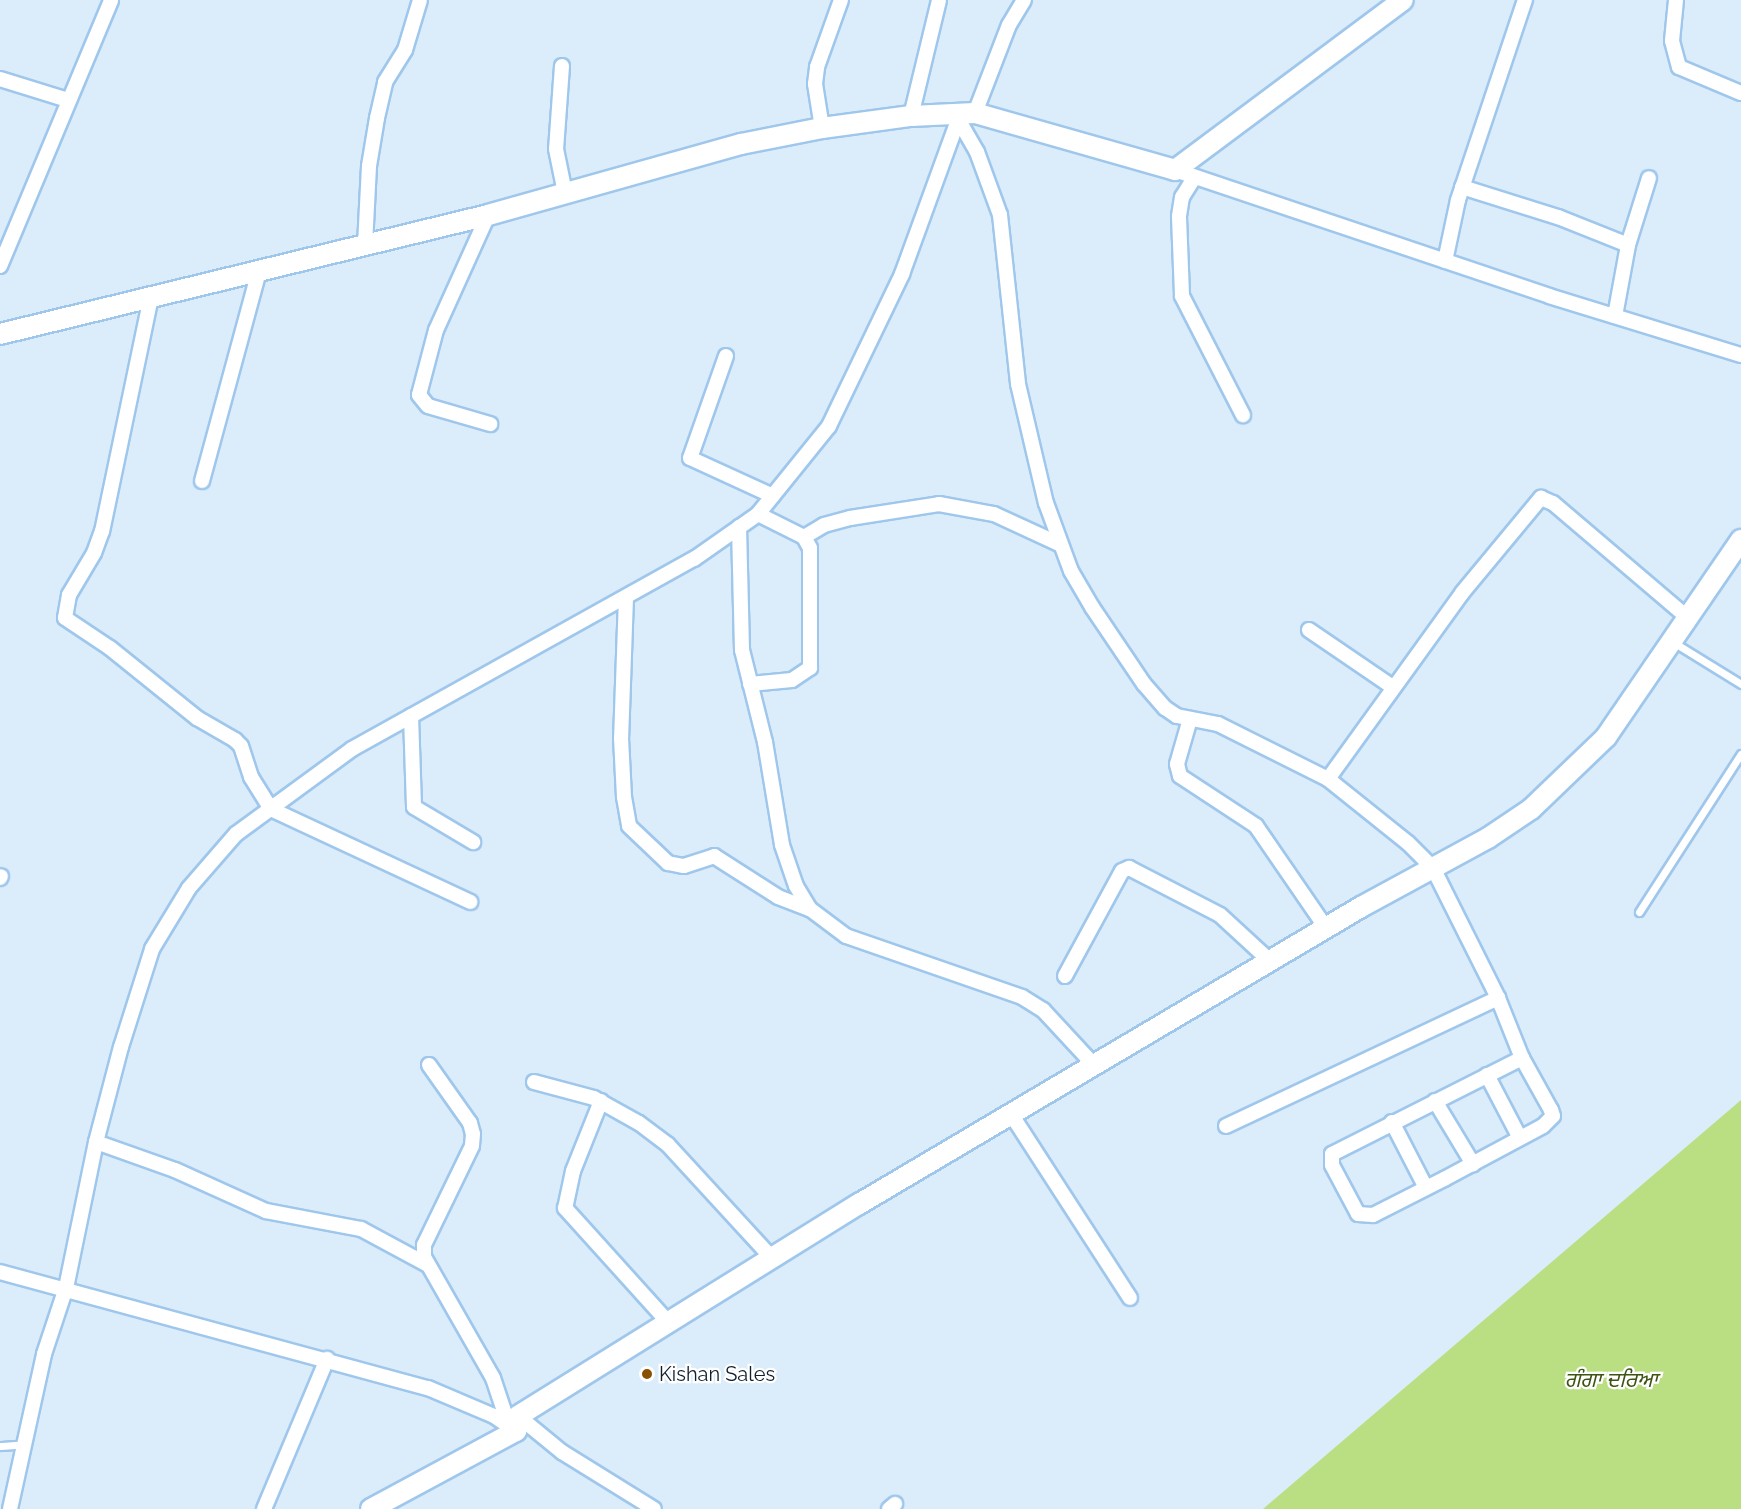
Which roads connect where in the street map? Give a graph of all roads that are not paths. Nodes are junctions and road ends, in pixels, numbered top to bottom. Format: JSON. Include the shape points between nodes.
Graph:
{"nodes":[{"id":1,"x":111,"y":0,"type":"edge"},
{"id":2,"x":420,"y":0,"type":"edge"},
{"id":3,"x":841,"y":0,"type":"edge"},
{"id":4,"x":939,"y":0,"type":"edge"},
{"id":5,"x":1024,"y":0,"type":"edge"},
{"id":6,"x":1403,"y":0,"type":"edge"},
{"id":7,"x":1526,"y":0,"type":"edge"},
{"id":8,"x":1676,"y":0,"type":"edge"},
{"id":9,"x":562,"y":66,"type":"dead end"},
{"id":10,"x":0,"y":79,"type":"edge"},
{"id":11,"x":1741,"y":93,"type":"edge"},
{"id":12,"x":68,"y":100,"type":"junction"},
{"id":13,"x":964,"y":115,"type":"junction"},
{"id":14,"x":911,"y":116,"type":"junction"},
{"id":15,"x":822,"y":128,"type":"junction"},
{"id":16,"x":1175,"y":170,"type":"junction"},
{"id":17,"x":1194,"y":178,"type":"junction"},
{"id":18,"x":1649,"y":178,"type":"dead end"},
{"id":19,"x":1462,"y":187,"type":"junction"},
{"id":20,"x":565,"y":193,"type":"junction"},
{"id":21,"x":488,"y":215,"type":"junction"},
{"id":22,"x":365,"y":245,"type":"junction"},
{"id":23,"x":1628,"y":245,"type":"junction"},
{"id":24,"x":1445,"y":261,"type":"junction"},
{"id":25,"x":0,"y":266,"type":"edge"},
{"id":26,"x":259,"y":271,"type":"junction"},
{"id":27,"x":151,"y":297,"type":"junction"},
{"id":28,"x":1615,"y":316,"type":"junction"},
{"id":29,"x":0,"y":334,"type":"edge"},
{"id":30,"x":1741,"y":354,"type":"edge"},
{"id":31,"x":726,"y":356,"type":"dead end"},
{"id":32,"x":1243,"y":415,"type":"dead end"},
{"id":33,"x":490,"y":424,"type":"dead end"},
{"id":34,"x":202,"y":481,"type":"dead end"},
{"id":35,"x":773,"y":496,"type":"junction"},
{"id":36,"x":758,"y":514,"type":"junction"},
{"id":37,"x":740,"y":527,"type":"junction"},
{"id":38,"x":804,"y":537,"type":"junction"},
{"id":39,"x":1741,"y":540,"type":"edge"},
{"id":40,"x":1059,"y":544,"type":"junction"},
{"id":41,"x":626,"y":597,"type":"junction"},
{"id":42,"x":1688,"y":618,"type":"junction"},
{"id":43,"x":1309,"y":630,"type":"dead end"},
{"id":44,"x":1673,"y":642,"type":"junction"},
{"id":45,"x":750,"y":684,"type":"junction"},
{"id":46,"x":1741,"y":684,"type":"edge"},
{"id":47,"x":1391,"y":686,"type":"junction"},
{"id":48,"x":411,"y":716,"type":"junction"},
{"id":49,"x":1190,"y":719,"type":"junction"},
{"id":50,"x":1741,"y":754,"type":"edge"},
{"id":51,"x":1328,"y":779,"type":"junction"},
{"id":52,"x":271,"y":809,"type":"junction"},
{"id":53,"x":473,"y":842,"type":"dead end"},
{"id":54,"x":1433,"y":868,"type":"junction"},
{"id":55,"x":470,"y":902,"type":"dead end"},
{"id":56,"x":810,"y":909,"type":"junction"},
{"id":57,"x":1639,"y":912,"type":"dead end"},
{"id":58,"x":1326,"y":928,"type":"junction"},
{"id":59,"x":1270,"y":961,"type":"junction"},
{"id":60,"x":1065,"y":976,"type":"dead end"},
{"id":61,"x":1498,"y":998,"type":"junction"},
{"id":62,"x":1522,"y":1058,"type":"junction"},
{"id":63,"x":429,"y":1065,"type":"dead end"},
{"id":64,"x":1094,"y":1065,"type":"junction"},
{"id":65,"x":1487,"y":1075,"type":"junction"},
{"id":66,"x":534,"y":1082,"type":"dead end"},
{"id":67,"x":601,"y":1101,"type":"junction"},
{"id":68,"x":1436,"y":1101,"type":"junction"},
{"id":69,"x":1011,"y":1114,"type":"junction"},
{"id":70,"x":1392,"y":1122,"type":"junction"},
{"id":71,"x":1226,"y":1126,"type":"dead end"},
{"id":72,"x":1520,"y":1138,"type":"junction"},
{"id":73,"x":96,"y":1142,"type":"junction"},
{"id":74,"x":1473,"y":1164,"type":"junction"},
{"id":75,"x":1426,"y":1188,"type":"junction"},
{"id":76,"x":772,"y":1258,"type":"junction"},
{"id":77,"x":426,"y":1264,"type":"junction"},
{"id":78,"x":0,"y":1272,"type":"edge"},
{"id":79,"x":66,"y":1288,"type":"junction"},
{"id":80,"x":1130,"y":1298,"type":"dead end"},
{"id":81,"x":668,"y":1322,"type":"junction"},
{"id":82,"x":327,"y":1359,"type":"junction"},
{"id":83,"x":514,"y":1424,"type":"junction"},
{"id":84,"x":26,"y":1444,"type":"junction"},
{"id":85,"x":0,"y":1446,"type":"edge"},
{"id":86,"x":10,"y":1509,"type":"edge"},
{"id":87,"x":264,"y":1509,"type":"edge"},
{"id":88,"x":371,"y":1509,"type":"edge"},
{"id":89,"x":654,"y":1509,"type":"edge"}],
"edges":[{"from":1,"to":12,"type":"street"},
{"from":2,"to":22,"type":"street","via":[[405,50],[385,82],[369,166]]},
{"from":3,"to":15,"type":"street","via":[[817,67],[815,84]]},
{"from":4,"to":14,"type":"street"},
{"from":5,"to":13,"type":"street"},
{"from":6,"to":16,"type":"main road"},
{"from":7,"to":19,"type":"street"},
{"from":8,"to":11,"type":"street","via":[[1672,42],[1679,68]]},
{"from":9,"to":20,"type":"street","via":[[556,149]]},
{"from":10,"to":12,"type":"street"},
{"from":12,"to":25,"type":"street"},
{"from":13,"to":14,"type":"main road"},
{"from":13,"to":16,"type":"main road"},
{"from":13,"to":35,"type":"street","via":[[902,274],[829,426]]},
{"from":13,"to":40,"type":"street","via":[[1000,215],[1018,384]]},
{"from":14,"to":15,"type":"main road"},
{"from":15,"to":20,"type":"main road","via":[[741,144]]},
{"from":16,"to":17,"type":"street"},
{"from":17,"to":24,"type":"street"},
{"from":17,"to":32,"type":"street","via":[[1182,197],[1179,217],[1182,296]]},
{"from":18,"to":23,"type":"street"},
{"from":19,"to":23,"type":"street","via":[[1558,217]]},
{"from":19,"to":24,"type":"street"},
{"from":20,"to":21,"type":"main road"},
{"from":21,"to":22,"type":"main road"},
{"from":21,"to":33,"type":"street","via":[[436,330],[419,395],[428,406]]},
{"from":22,"to":26,"type":"main road"},
{"from":23,"to":28,"type":"street"},
{"from":24,"to":28,"type":"street"},
{"from":26,"to":27,"type":"main road"},
{"from":26,"to":34,"type":"street"},
{"from":27,"to":29,"type":"main road"},
{"from":27,"to":52,"type":"street","via":[[102,531],[69,595],[64,616],[197,718],[236,740],[251,777]]},
{"from":28,"to":30,"type":"street"},
{"from":31,"to":35,"type":"street","via":[[690,458]]},
{"from":35,"to":36,"type":"street"},
{"from":36,"to":37,"type":"street"},
{"from":36,"to":38,"type":"street"},
{"from":37,"to":41,"type":"street","via":[[694,559]]},
{"from":37,"to":45,"type":"street","via":[[743,559],[739,621]]},
{"from":38,"to":40,"type":"street","via":[[824,525],[850,518],[939,504],[994,514]]},
{"from":38,"to":45,"type":"street","via":[[811,560],[810,668],[792,680]]},
{"from":39,"to":42,"type":"main road"},
{"from":40,"to":49,"type":"street","via":[[1092,607],[1144,684],[1165,708]]},
{"from":41,"to":48,"type":"street"},
{"from":41,"to":56,"type":"street","via":[[621,738],[629,826],[668,863],[684,866],[714,856],[778,897]]},
{"from":42,"to":44,"type":"main road"},
{"from":42,"to":47,"type":"street","via":[[1544,497],[1462,593]]},
{"from":43,"to":47,"type":"street"},
{"from":44,"to":46,"type":"lane"},
{"from":44,"to":54,"type":"main road","via":[[1606,736],[1557,787],[1488,838]]},
{"from":45,"to":56,"type":"street","via":[[782,845],[796,886]]},
{"from":47,"to":51,"type":"street"},
{"from":48,"to":52,"type":"street","via":[[352,749]]},
{"from":48,"to":53,"type":"street","via":[[414,807]]},
{"from":49,"to":51,"type":"street","via":[[1218,724]]},
{"from":49,"to":58,"type":"street","via":[[1177,764],[1180,776],[1256,826]]},
{"from":50,"to":57,"type":"lane"},
{"from":51,"to":54,"type":"street"},
{"from":52,"to":55,"type":"street"},
{"from":52,"to":73,"type":"street","via":[[236,834],[189,888],[152,949]]},
{"from":54,"to":58,"type":"main road"},
{"from":54,"to":61,"type":"street"},
{"from":56,"to":64,"type":"street","via":[[846,936],[1022,997],[1043,1010]]},
{"from":58,"to":59,"type":"main road"},
{"from":59,"to":60,"type":"street","via":[[1220,915],[1129,868],[1122,871]]},
{"from":59,"to":64,"type":"main road"},
{"from":61,"to":62,"type":"street"},
{"from":61,"to":71,"type":"street"},
{"from":62,"to":65,"type":"street"},
{"from":62,"to":72,"type":"street","via":[[1553,1116]]},
{"from":63,"to":77,"type":"street","via":[[470,1123],[473,1134],[462,1172],[424,1245]]},
{"from":64,"to":69,"type":"main road"},
{"from":65,"to":68,"type":"street"},
{"from":65,"to":72,"type":"street"},
{"from":66,"to":67,"type":"street"},
{"from":67,"to":76,"type":"street","via":[[639,1122],[668,1145]]},
{"from":67,"to":81,"type":"street","via":[[573,1172],[565,1208]]},
{"from":68,"to":70,"type":"street"},
{"from":68,"to":74,"type":"street"},
{"from":69,"to":76,"type":"main road"},
{"from":69,"to":80,"type":"street"},
{"from":70,"to":75,"type":"street"},
{"from":70,"to":75,"type":"street","via":[[1340,1148],[1332,1154],[1332,1165],[1362,1216]]},
{"from":72,"to":74,"type":"street"},
{"from":73,"to":77,"type":"street","via":[[175,1170],[266,1211],[362,1229]]},
{"from":73,"to":79,"type":"street"},
{"from":74,"to":75,"type":"street"},
{"from":76,"to":81,"type":"main road"},
{"from":77,"to":83,"type":"street","via":[[493,1378]]},
{"from":78,"to":79,"type":"street"},
{"from":79,"to":82,"type":"street"},
{"from":79,"to":84,"type":"street","via":[[44,1354]]},
{"from":81,"to":83,"type":"main road"},
{"from":82,"to":83,"type":"street","via":[[428,1388]]},
{"from":82,"to":87,"type":"street"},
{"from":83,"to":88,"type":"main road"},
{"from":83,"to":89,"type":"street"},
{"from":84,"to":85,"type":"lane"},
{"from":84,"to":86,"type":"street"}]}
